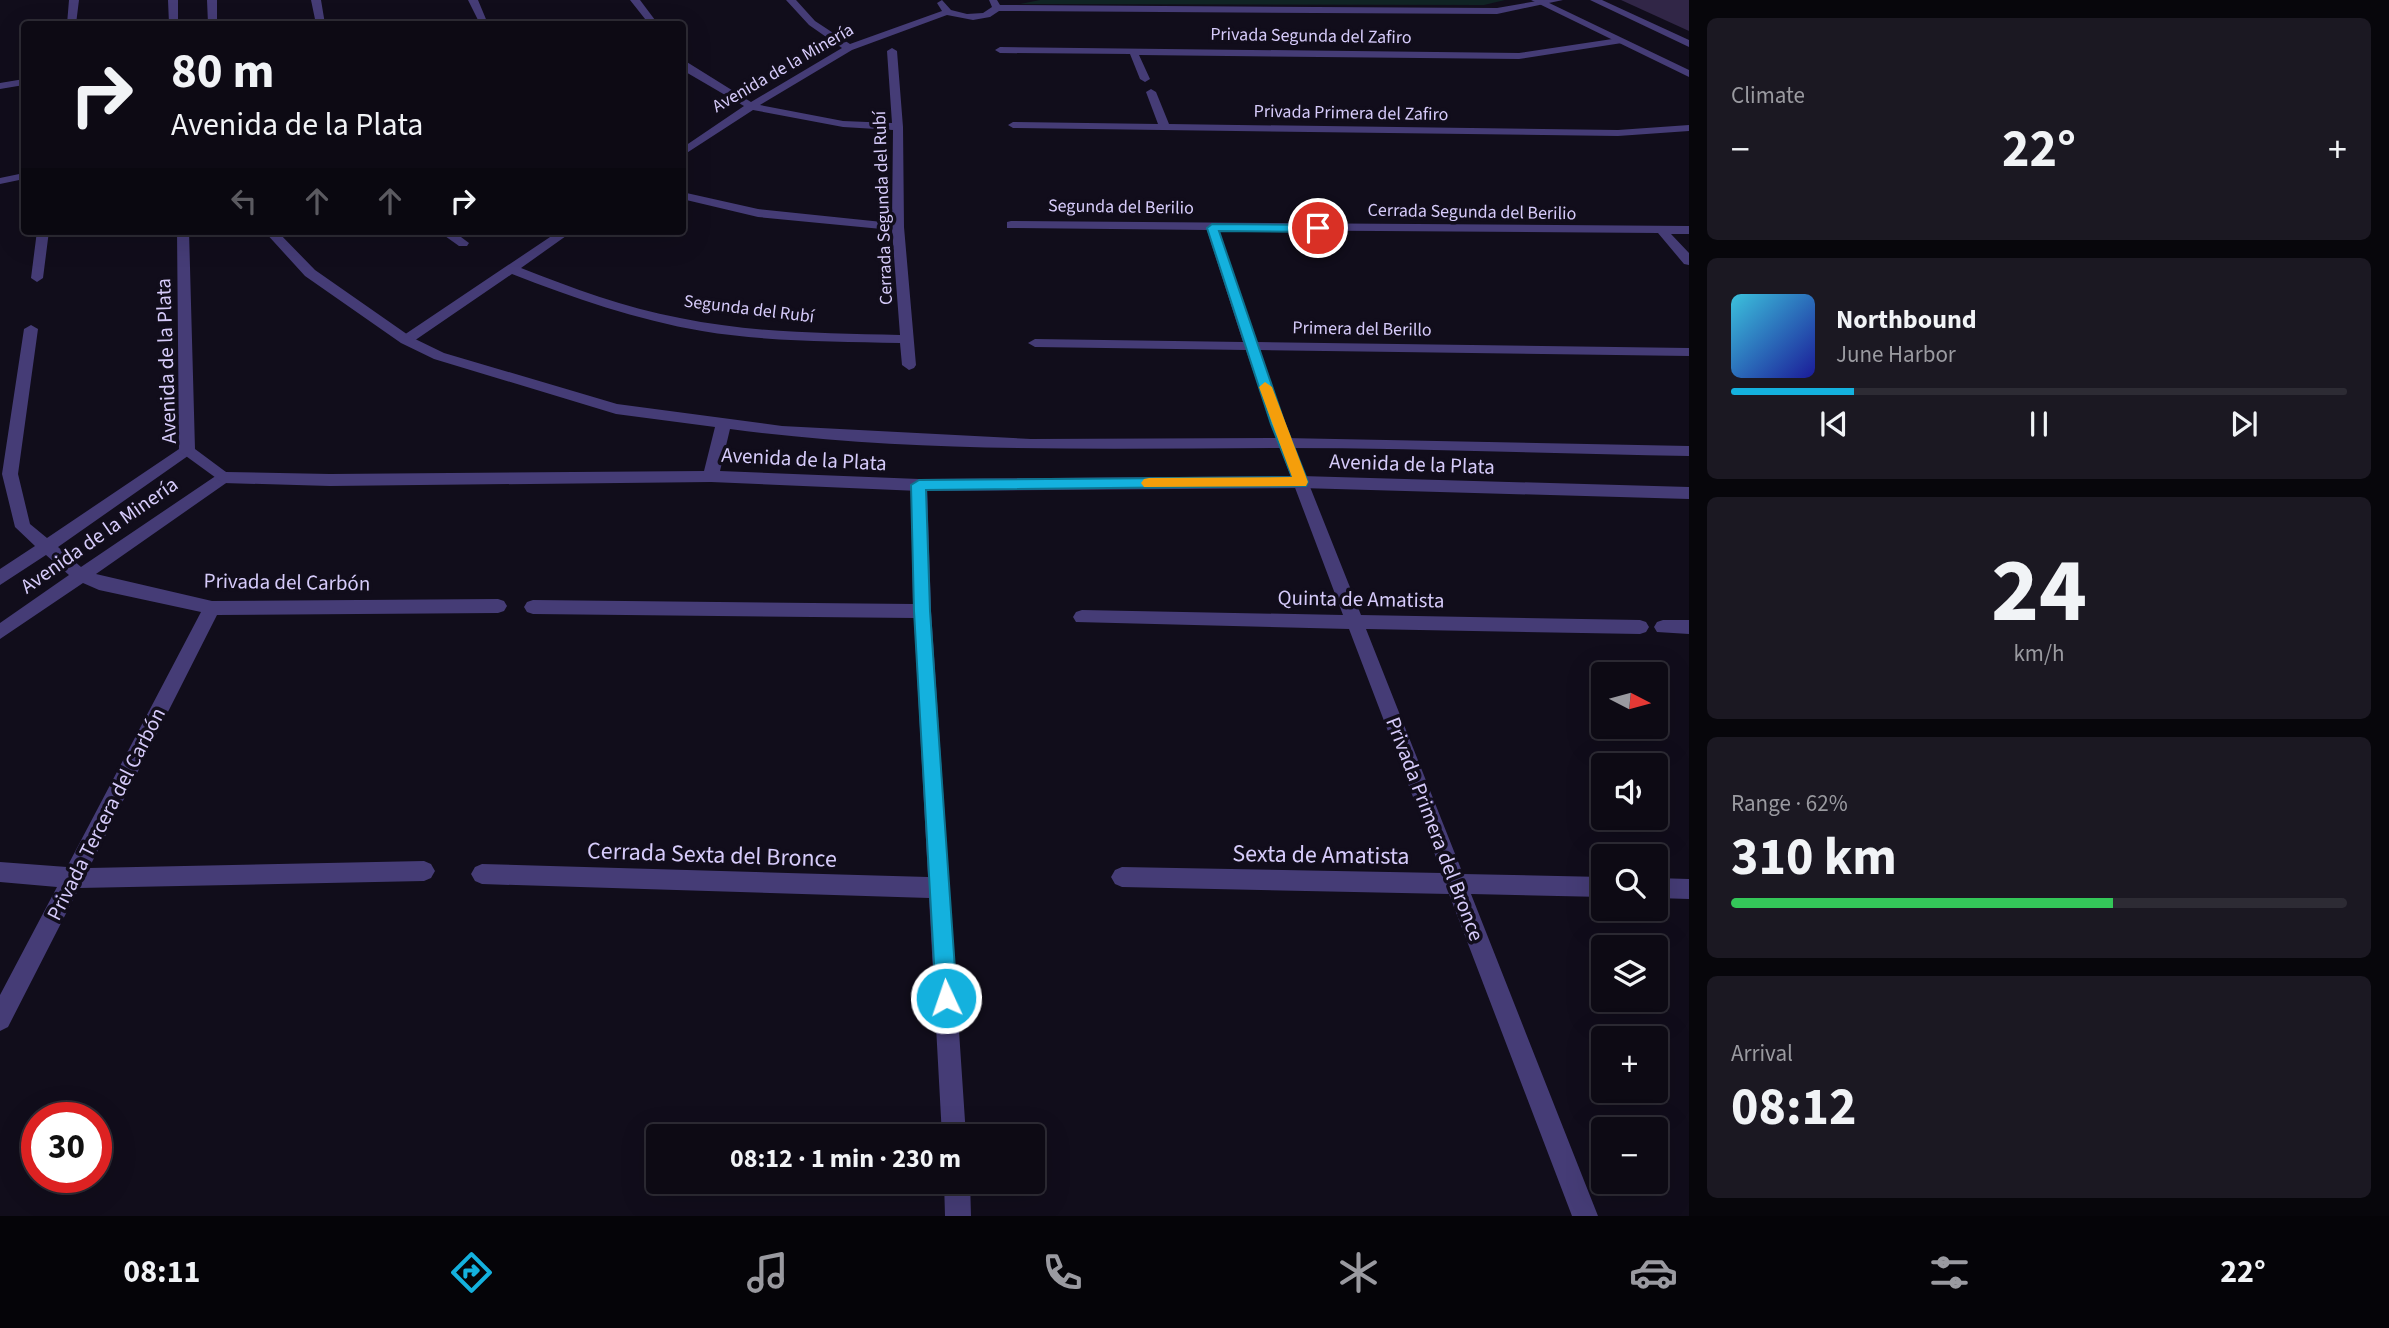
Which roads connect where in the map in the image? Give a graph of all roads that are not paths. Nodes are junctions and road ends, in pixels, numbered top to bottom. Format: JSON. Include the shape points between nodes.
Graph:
{"nodes":[{"id":1,"x":75,"y":0,"type":"edge"},
{"id":2,"x":173,"y":0,"type":"edge"},
{"id":3,"x":212,"y":0,"type":"edge"},
{"id":4,"x":316,"y":0,"type":"edge"},
{"id":5,"x":473,"y":0,"type":"edge"},
{"id":6,"x":635,"y":0,"type":"edge"},
{"id":7,"x":791,"y":0,"type":"edge"},
{"id":8,"x":945,"y":0,"type":"edge"},
{"id":9,"x":1558,"y":0,"type":"edge"},
{"id":10,"x":1595,"y":0,"type":"edge"},
{"id":11,"x":1539,"y":1,"type":"edge"},
{"id":12,"x":995,"y":4,"type":"edge"},
{"id":13,"x":947,"y":12,"type":"junction"},
{"id":14,"x":72,"y":21,"type":"edge"},
{"id":15,"x":174,"y":21,"type":"edge"},
{"id":16,"x":213,"y":21,"type":"edge"},
{"id":17,"x":320,"y":21,"type":"edge"},
{"id":18,"x":483,"y":21,"type":"edge"},
{"id":19,"x":652,"y":21,"type":"edge"},
{"id":20,"x":1619,"y":41,"type":"junction"},
{"id":21,"x":1689,"y":44,"type":"edge"},
{"id":22,"x":849,"y":48,"type":"junction"},
{"id":23,"x":1000,"y":50,"type":"dead end"},
{"id":24,"x":892,"y":51,"type":"dead end"},
{"id":25,"x":1133,"y":51,"type":"junction"},
{"id":26,"x":686,"y":67,"type":"edge"},
{"id":27,"x":1689,"y":74,"type":"edge"},
{"id":28,"x":1145,"y":79,"type":"dead end"},
{"id":29,"x":21,"y":82,"type":"edge"},
{"id":30,"x":0,"y":86,"type":"edge"},
{"id":31,"x":1151,"y":92,"type":"dead end"},
{"id":32,"x":751,"y":106,"type":"junction"},
{"id":33,"x":1013,"y":125,"type":"dead end"},
{"id":34,"x":898,"y":127,"type":"junction"},
{"id":35,"x":1689,"y":128,"type":"edge"},
{"id":36,"x":1166,"y":129,"type":"junction"},
{"id":37,"x":686,"y":149,"type":"edge"},
{"id":38,"x":21,"y":177,"type":"edge"},
{"id":39,"x":0,"y":181,"type":"edge"},
{"id":40,"x":686,"y":196,"type":"edge"},
{"id":41,"x":1011,"y":225,"type":"dead end"},
{"id":42,"x":898,"y":227,"type":"junction"},
{"id":43,"x":1212,"y":228,"type":"junction"},
{"id":44,"x":1689,"y":230,"type":"edge"},
{"id":45,"x":1663,"y":232,"type":"junction"},
{"id":46,"x":42,"y":235,"type":"edge"},
{"id":47,"x":183,"y":235,"type":"edge"},
{"id":48,"x":274,"y":235,"type":"edge"},
{"id":49,"x":450,"y":235,"type":"edge"},
{"id":50,"x":561,"y":235,"type":"edge"},
{"id":51,"x":463,"y":243,"type":"dead end"},
{"id":52,"x":1689,"y":261,"type":"edge"},
{"id":53,"x":511,"y":269,"type":"junction"},
{"id":54,"x":37,"y":278,"type":"dead end"},
{"id":55,"x":31,"y":329,"type":"dead end"},
{"id":56,"x":406,"y":340,"type":"junction"},
{"id":57,"x":906,"y":340,"type":"junction"},
{"id":58,"x":1035,"y":343,"type":"dead end"},
{"id":59,"x":1251,"y":346,"type":"junction"},
{"id":60,"x":1689,"y":352,"type":"edge"},
{"id":61,"x":909,"y":365,"type":"dead end"},
{"id":62,"x":723,"y":425,"type":"junction"},
{"id":63,"x":1285,"y":443,"type":"junction"},
{"id":64,"x":187,"y":451,"type":"junction"},
{"id":65,"x":1689,"y":451,"type":"edge"},
{"id":66,"x":5,"y":475,"type":"edge"},
{"id":67,"x":711,"y":475,"type":"junction"},
{"id":68,"x":223,"y":477,"type":"junction"},
{"id":69,"x":1301,"y":482,"type":"junction"},
{"id":70,"x":919,"y":485,"type":"junction"},
{"id":71,"x":1689,"y":493,"type":"edge"},
{"id":72,"x":47,"y":547,"type":"junction"},
{"id":73,"x":80,"y":575,"type":"junction"},
{"id":74,"x":0,"y":578,"type":"edge"},
{"id":75,"x":498,"y":606,"type":"dead end"},
{"id":76,"x":533,"y":607,"type":"dead end"},
{"id":77,"x":212,"y":608,"type":"junction"},
{"id":78,"x":922,"y":611,"type":"junction"},
{"id":79,"x":1082,"y":617,"type":"dead end"},
{"id":80,"x":1355,"y":621,"type":"junction"},
{"id":81,"x":1640,"y":627,"type":"dead end"},
{"id":82,"x":1663,"y":627,"type":"dead end"},
{"id":83,"x":1689,"y":627,"type":"edge"},
{"id":84,"x":0,"y":632,"type":"edge"},
{"id":85,"x":424,"y":871,"type":"dead end"},
{"id":86,"x":0,"y":872,"type":"edge"},
{"id":87,"x":482,"y":874,"type":"dead end"},
{"id":88,"x":1122,"y":877,"type":"dead end"},
{"id":89,"x":73,"y":878,"type":"junction"},
{"id":90,"x":1457,"y":885,"type":"junction"},
{"id":91,"x":1591,"y":887,"type":"edge"},
{"id":92,"x":940,"y":888,"type":"junction"},
{"id":93,"x":1668,"y":888,"type":"edge"},
{"id":94,"x":1689,"y":889,"type":"edge"},
{"id":95,"x":0,"y":1019,"type":"edge"},
{"id":96,"x":953,"y":1124,"type":"edge"},
{"id":97,"x":957,"y":1194,"type":"edge"},
{"id":98,"x":958,"y":1216,"type":"edge"},
{"id":99,"x":1584,"y":1216,"type":"edge"}],
"edges":[{"from":1,"to":14,"type":"street"},
{"from":2,"to":15,"type":"street"},
{"from":3,"to":16,"type":"street"},
{"from":4,"to":17,"type":"street"},
{"from":5,"to":18,"type":"street"},
{"from":6,"to":19,"type":"street"},
{"from":7,"to":22,"type":"street","via":[[812,23]]},
{"from":8,"to":13,"type":"street"},
{"from":9,"to":11,"type":"street"},
{"from":10,"to":21,"type":"street"},
{"from":11,"to":12,"type":"street","via":[[1497,11]]},
{"from":11,"to":20,"type":"street"},
{"from":12,"to":13,"type":"street","via":[[994,12],[977,17]]},
{"from":13,"to":22,"type":"street","name":"Avenida de la Minería"},
{"from":20,"to":25,"type":"street","name":"Privada Segunda del Zafiro","via":[[1519,56]]},
{"from":20,"to":27,"type":"street"},
{"from":22,"to":32,"type":"street","name":"Avenida de la Minería"},
{"from":23,"to":25,"type":"street","name":"Privada Segunda del Zafiro"},
{"from":24,"to":34,"type":"street","name":"Cerrada Segunda del Rubí"},
{"from":25,"to":28,"type":"street"},
{"from":26,"to":32,"type":"street"},
{"from":29,"to":30,"type":"street"},
{"from":31,"to":36,"type":"street"},
{"from":32,"to":34,"type":"street","via":[[843,124]]},
{"from":32,"to":37,"type":"street","name":"Avenida de la Minería"},
{"from":33,"to":36,"type":"street","name":"Privada Primera del Zafiro"},
{"from":34,"to":42,"type":"street","name":"Cerrada Segunda del Rubí"},
{"from":35,"to":36,"type":"street","name":"Privada Primera del Zafiro","via":[[1618,132]]},
{"from":38,"to":39,"type":"street"},
{"from":40,"to":42,"type":"street","via":[[758,213]]},
{"from":41,"to":43,"type":"street","name":"Segunda del Berilio"},
{"from":42,"to":57,"type":"street","name":"Cerrada Segunda del Rubí"},
{"from":43,"to":45,"type":"street","name":"Cerrada Segunda del Berilio"},
{"from":43,"to":59,"type":"street","name":"Segunda del Berilio"},
{"from":44,"to":45,"type":"street","name":"Cerrada Segunda del Berilio"},
{"from":45,"to":52,"type":"street"},
{"from":46,"to":54,"type":"street"},
{"from":47,"to":64,"type":"street","name":"Avenida de la Plata"},
{"from":48,"to":56,"type":"street","name":"Avenida de la Plata","via":[[310,273]]},
{"from":49,"to":51,"type":"street"},
{"from":50,"to":53,"type":"street"},
{"from":53,"to":56,"type":"street"},
{"from":53,"to":57,"type":"street","name":"Segunda del Rubí","via":[[631,309],[703,327]]},
{"from":55,"to":66,"type":"street"},
{"from":56,"to":62,"type":"street","name":"Avenida de la Plata","via":[[439,356],[616,410]]},
{"from":57,"to":61,"type":"street","name":"Cerrada Segunda del Rubí"},
{"from":58,"to":59,"type":"street","name":"Primera del Berillo"},
{"from":59,"to":60,"type":"street","name":"Primera del Berillo"},
{"from":59,"to":63,"type":"street","name":"Segunda del Berilio"},
{"from":62,"to":63,"type":"street","name":"Avenida de la Plata","via":[[1031,444]]},
{"from":62,"to":67,"type":"street"},
{"from":63,"to":65,"type":"street","name":"Avenida de la Plata"},
{"from":63,"to":69,"type":"street","name":"Privada Primera del Bronce"},
{"from":64,"to":68,"type":"street","name":"Avenida de la Plata"},
{"from":64,"to":72,"type":"street","name":"Avenida de la Minería"},
{"from":66,"to":72,"type":"street","name":"Privada del Carbón","via":[[23,527]]},
{"from":67,"to":68,"type":"street","name":"Avenida de la Plata"},
{"from":67,"to":70,"type":"street","name":"Avenida de la Plata"},
{"from":68,"to":73,"type":"street","name":"Avenida de la Minería"},
{"from":69,"to":70,"type":"street","name":"Avenida de la Plata"},
{"from":69,"to":71,"type":"street","name":"Avenida de la Plata"},
{"from":69,"to":80,"type":"street","name":"Privada Primera del Bronce"},
{"from":70,"to":78,"type":"street"},
{"from":72,"to":73,"type":"street","name":"Privada del Carbón"},
{"from":72,"to":74,"type":"street","name":"Avenida de la Minería"},
{"from":73,"to":77,"type":"street","name":"Privada del Carbón"},
{"from":73,"to":84,"type":"street","name":"Avenida de la Minería"},
{"from":75,"to":77,"type":"street","name":"Privada del Carbón"},
{"from":76,"to":78,"type":"street"},
{"from":77,"to":89,"type":"street","name":"Privada Tercera del Carbón"},
{"from":78,"to":92,"type":"street"},
{"from":79,"to":80,"type":"street","name":"Quinta de Amatista"},
{"from":80,"to":81,"type":"street","name":"Quinta de Amatista"},
{"from":80,"to":90,"type":"street","name":"Privada Primera del Bronce"},
{"from":82,"to":83,"type":"street"},
{"from":85,"to":89,"type":"street"},
{"from":86,"to":89,"type":"street"},
{"from":87,"to":92,"type":"street","name":"Cerrada Sexta del Bronce"},
{"from":88,"to":90,"type":"street","name":"Sexta de Amatista"},
{"from":89,"to":95,"type":"street","name":"Privada Tercera del Carbón"},
{"from":90,"to":91,"type":"street","name":"Sexta de Amatista"},
{"from":90,"to":99,"type":"street","name":"Privada Primera del Bronce"},
{"from":92,"to":96,"type":"street"},
{"from":93,"to":94,"type":"street"},
{"from":97,"to":98,"type":"street"}]}
